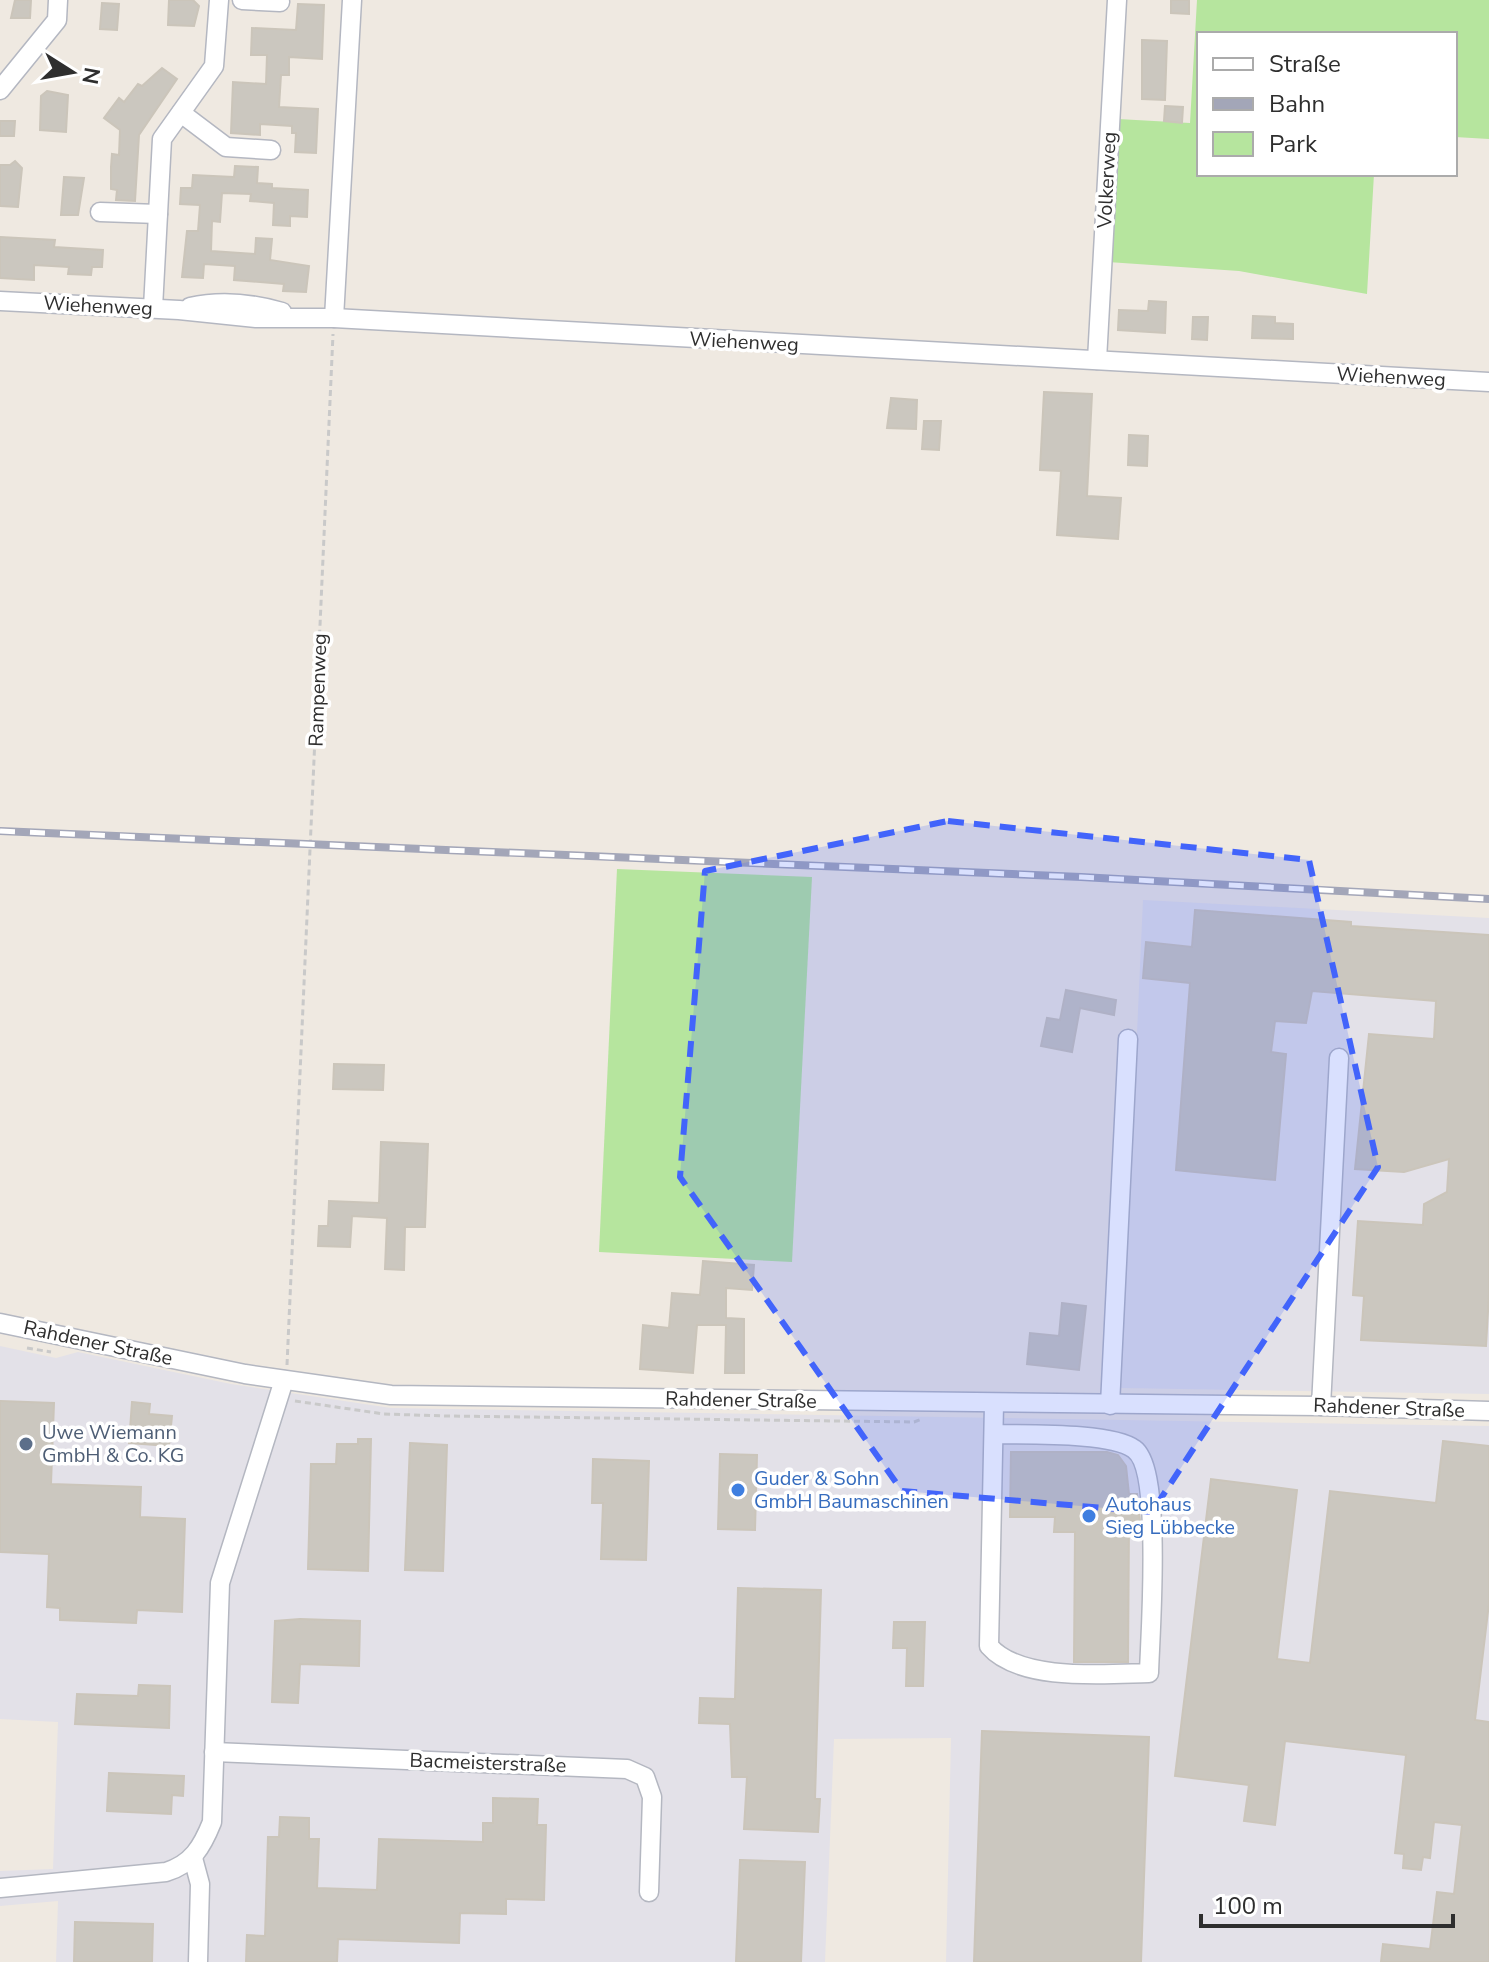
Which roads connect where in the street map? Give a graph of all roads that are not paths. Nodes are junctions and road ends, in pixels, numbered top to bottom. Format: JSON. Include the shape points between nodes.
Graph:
{"nodes":[{"id":1,"x":58,"y":0,"type":"edge"},
{"id":2,"x":219,"y":0,"type":"edge"},
{"id":3,"x":242,"y":0,"type":"edge"},
{"id":4,"x":352,"y":0,"type":"edge"},
{"id":5,"x":1117,"y":0,"type":"edge"},
{"id":6,"x":280,"y":2,"type":"dead end"},
{"id":7,"x":0,"y":90,"type":"edge"},
{"id":8,"x":181,"y":113,"type":"junction"},
{"id":9,"x":271,"y":150,"type":"dead end"},
{"id":10,"x":100,"y":212,"type":"dead end"},
{"id":11,"x":158,"y":214,"type":"junction"},
{"id":12,"x":0,"y":301,"type":"edge"},
{"id":13,"x":153,"y":308,"type":"junction"},
{"id":14,"x":334,"y":318,"type":"junction"},
{"id":15,"x":1097,"y":360,"type":"junction"},
{"id":16,"x":1489,"y":382,"type":"edge"},
{"id":17,"x":1128,"y":1039,"type":"dead end"},
{"id":18,"x":1339,"y":1058,"type":"dead end"},
{"id":19,"x":0,"y":1323,"type":"edge"},
{"id":20,"x":284,"y":1380,"type":"junction"},
{"id":21,"x":994,"y":1404,"type":"junction"},
{"id":22,"x":1110,"y":1405,"type":"junction"},
{"id":23,"x":1321,"y":1406,"type":"junction"},
{"id":24,"x":1489,"y":1411,"type":"edge"},
{"id":25,"x":994,"y":1434,"type":"junction"},
{"id":26,"x":214,"y":1752,"type":"junction"},
{"id":27,"x":193,"y":1858,"type":"junction"},
{"id":28,"x":0,"y":1888,"type":"edge"},
{"id":29,"x":649,"y":1892,"type":"dead end"},
{"id":30,"x":198,"y":1962,"type":"edge"}],
"edges":[{"from":1,"to":7,"type":"street","via":[[57,20]]},
{"from":2,"to":8,"type":"street","via":[[214,66]]},
{"from":3,"to":6,"type":"street"},
{"from":4,"to":14,"type":"street"},
{"from":5,"to":15,"type":"street","name":"Volkerweg"},
{"from":8,"to":9,"type":"street","via":[[226,147]]},
{"from":8,"to":11,"type":"street","via":[[162,139]]},
{"from":10,"to":11,"type":"street"},
{"from":11,"to":13,"type":"street"},
{"from":12,"to":13,"type":"street","name":"Wiehenweg"},
{"from":13,"to":14,"type":"street","name":"Wiehenweg","via":[[256,304],[299,316]]},
{"from":14,"to":15,"type":"street","name":"Wiehenweg"},
{"from":15,"to":16,"type":"street","name":"Wiehenweg"},
{"from":17,"to":22,"type":"street"},
{"from":18,"to":23,"type":"street"},
{"from":19,"to":20,"type":"street","name":"Rahdener Straße"},
{"from":20,"to":21,"type":"street","name":"Rahdener Straße","via":[[391,1395]]},
{"from":20,"to":26,"type":"street","via":[[220,1583]]},
{"from":21,"to":22,"type":"street","name":"Rahdener Straße"},
{"from":21,"to":25,"type":"street"},
{"from":22,"to":23,"type":"street","name":"Rahdener Straße"},
{"from":23,"to":24,"type":"street","name":"Rahdener Straße"},
{"from":25,"to":25,"type":"street","via":[[989,1646],[1014,1664],[1044,1670],[1149,1673],[1152,1498],[1138,1451],[1077,1437]]},
{"from":26,"to":27,"type":"street","via":[[212,1822]]},
{"from":26,"to":29,"type":"street","name":"Bacmeisterstraße","via":[[627,1769],[645,1777],[652,1797]]},
{"from":27,"to":28,"type":"street","via":[[166,1872]]},
{"from":27,"to":30,"type":"street","via":[[200,1884]]}]}
